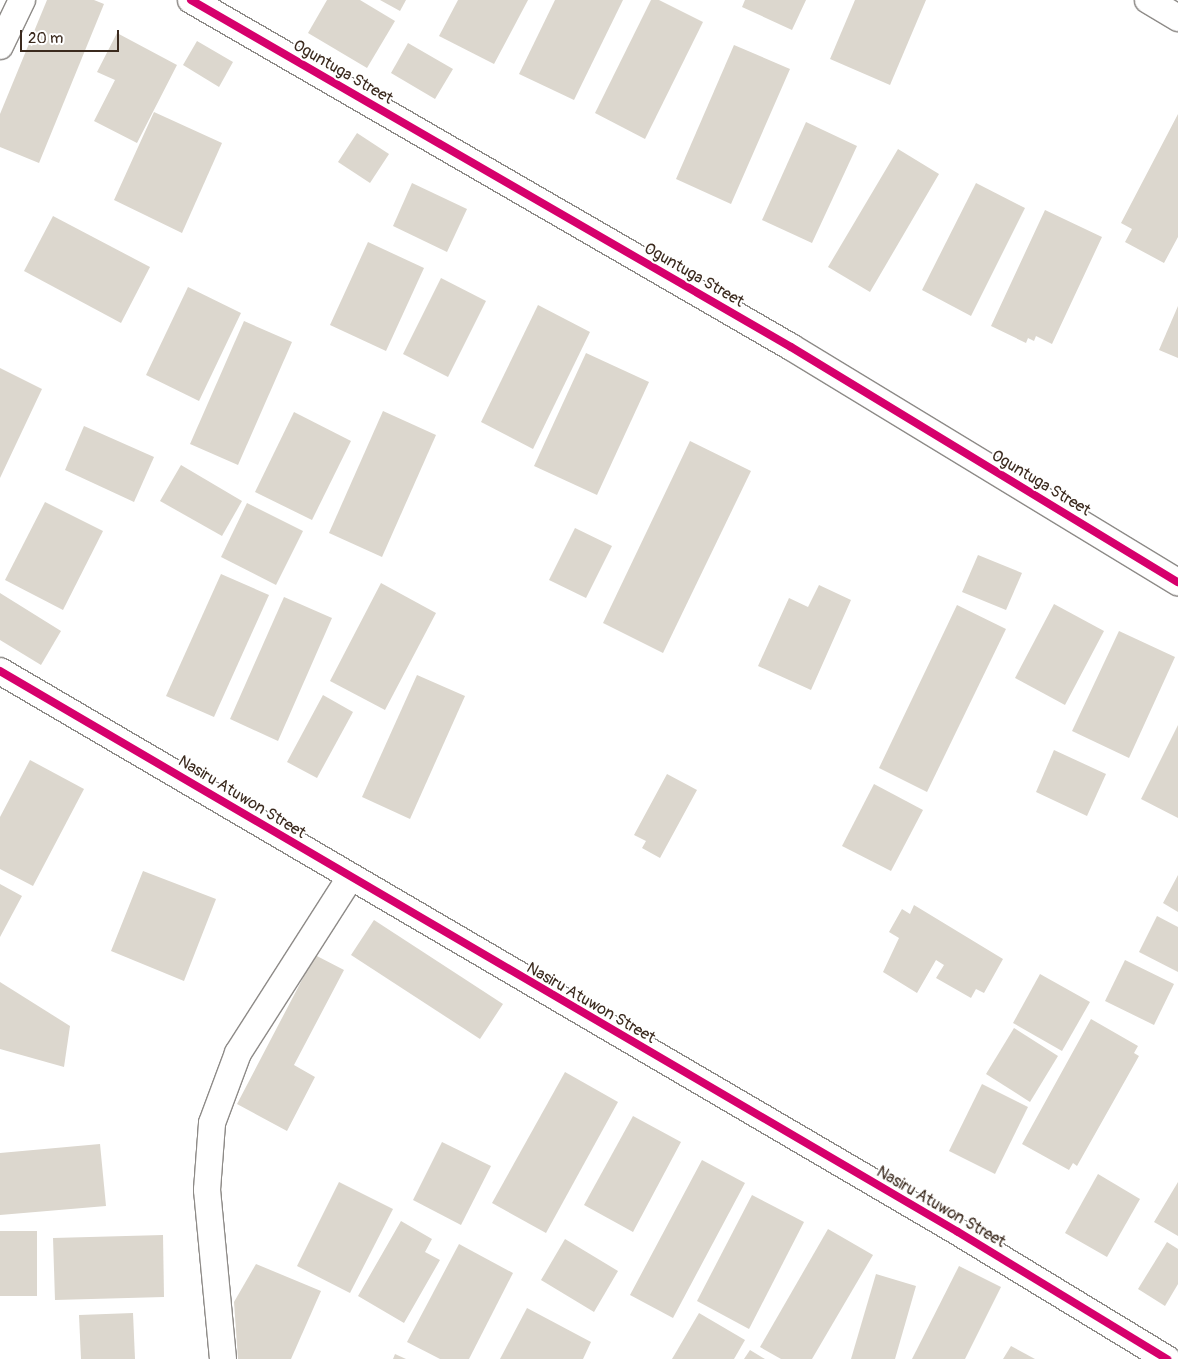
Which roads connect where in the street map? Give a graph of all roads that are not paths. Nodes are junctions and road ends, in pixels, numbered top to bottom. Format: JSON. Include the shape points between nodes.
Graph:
{"nodes":[{"id":1,"x":22,"y":0,"type":"edge"},
{"id":2,"x":191,"y":0,"type":"edge"},
{"id":3,"x":1148,"y":0,"type":"edge"},
{"id":4,"x":1178,"y":18,"type":"edge"},
{"id":5,"x":0,"y":46,"type":"edge"},
{"id":6,"x":1178,"y":582,"type":"edge"},
{"id":7,"x":0,"y":671,"type":"edge"},
{"id":8,"x":350,"y":878,"type":"junction"},
{"id":9,"x":223,"y":1359,"type":"edge"},
{"id":10,"x":1167,"y":1359,"type":"edge"}],
"edges":[{"from":1,"to":5,"type":"street"},
{"from":2,"to":6,"type":"street","name":"Oguntuga Street","via":[[791,347]]},
{"from":3,"to":4,"type":"street"},
{"from":7,"to":8,"type":"street","name":"Nasiru Atuwon Street"},
{"from":8,"to":9,"type":"street","via":[[238,1053],[212,1122],[207,1190]]},
{"from":8,"to":10,"type":"street","name":"Nasiru Atuwon Street","via":[[958,1232]]}]}
